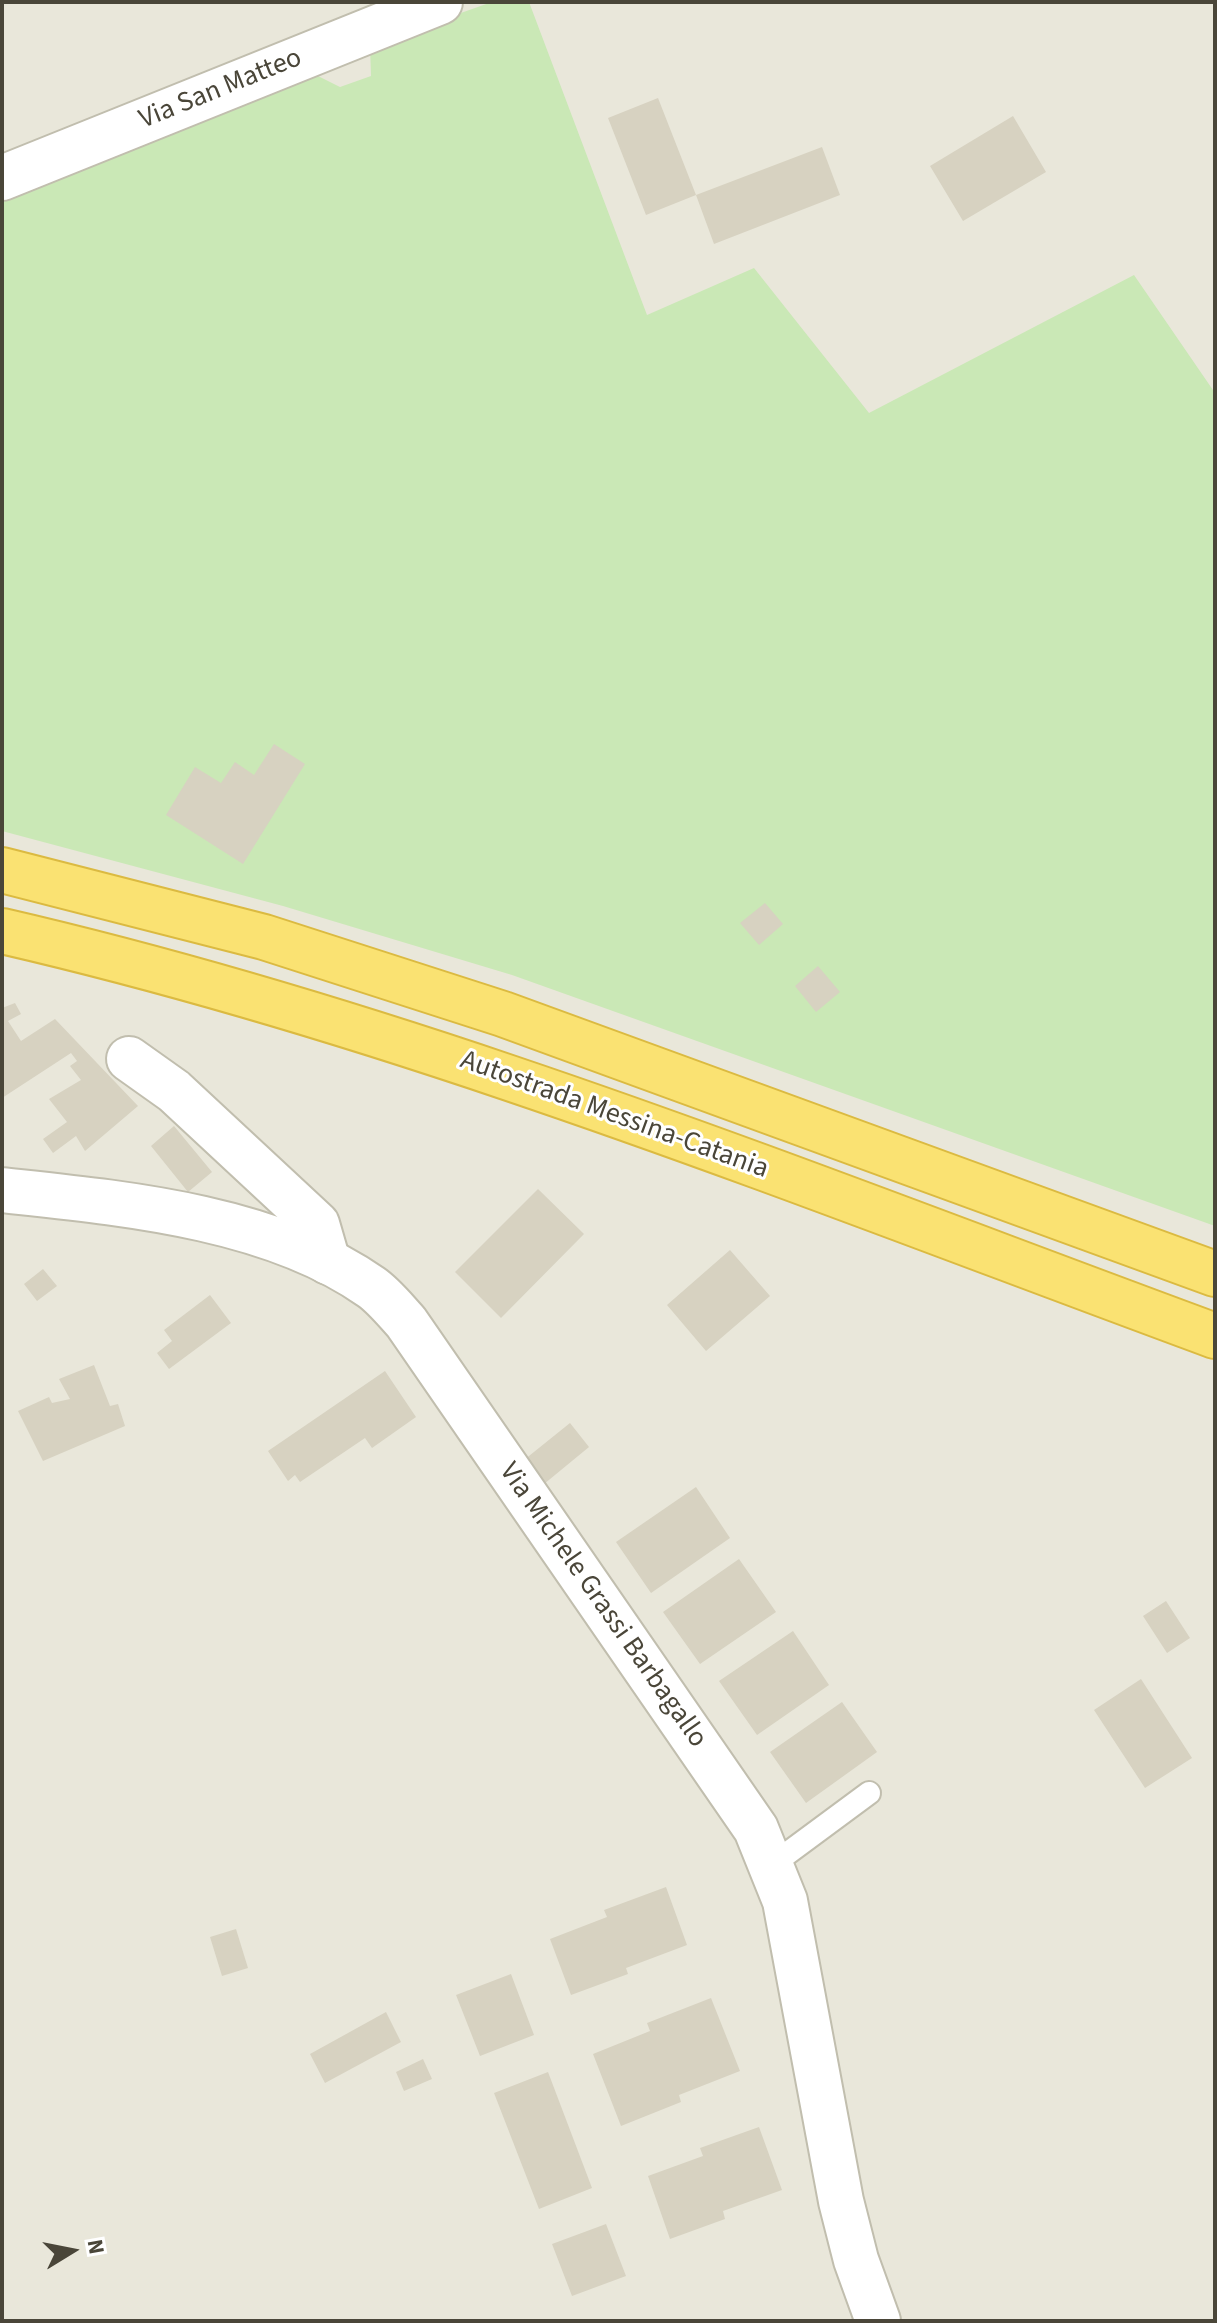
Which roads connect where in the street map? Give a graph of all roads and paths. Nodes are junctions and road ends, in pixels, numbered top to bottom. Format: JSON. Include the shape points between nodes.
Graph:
{"nodes":[{"id":1,"x":440,"y":2,"type":"edge"},
{"id":2,"x":2,"y":178,"type":"edge"},
{"id":3,"x":2,"y":870,"type":"edge"},
{"id":4,"x":2,"y":931,"type":"edge"},
{"id":5,"x":129,"y":1059,"type":"dead end"},
{"id":6,"x":2,"y":1190,"type":"edge"},
{"id":7,"x":328,"y":1262,"type":"junction"},
{"id":8,"x":1215,"y":1274,"type":"edge"},
{"id":9,"x":1215,"y":1336,"type":"edge"},
{"id":10,"x":869,"y":1793,"type":"dead end"},
{"id":11,"x":773,"y":1864,"type":"junction"},
{"id":12,"x":878,"y":2321,"type":"edge"}],
"edges":[{"from":1,"to":2,"type":"street","name":"Via San Matteo"},
{"from":3,"to":8,"type":"highway","name":"Autostrada Messina-Catania","via":[[264,937],[503,1014]]},
{"from":4,"to":9,"type":"highway","name":"Autostrada Messina-Catania","via":[[255,998],[480,1067]]},
{"from":5,"to":7,"type":"street","via":[[174,1091],[317,1224]]},
{"from":6,"to":7,"type":"street","name":"Via Michele Grassi Barbagallo","via":[[126,1203],[246,1231]]},
{"from":7,"to":11,"type":"street","name":"Via Michele Grassi Barbagallo","via":[[373,1288],[406,1322],[756,1829]]},
{"from":10,"to":11,"type":"lane"},
{"from":11,"to":12,"type":"street","name":"Via Michele Grassi Barbagallo","via":[[785,1901],[841,2201]]}]}
